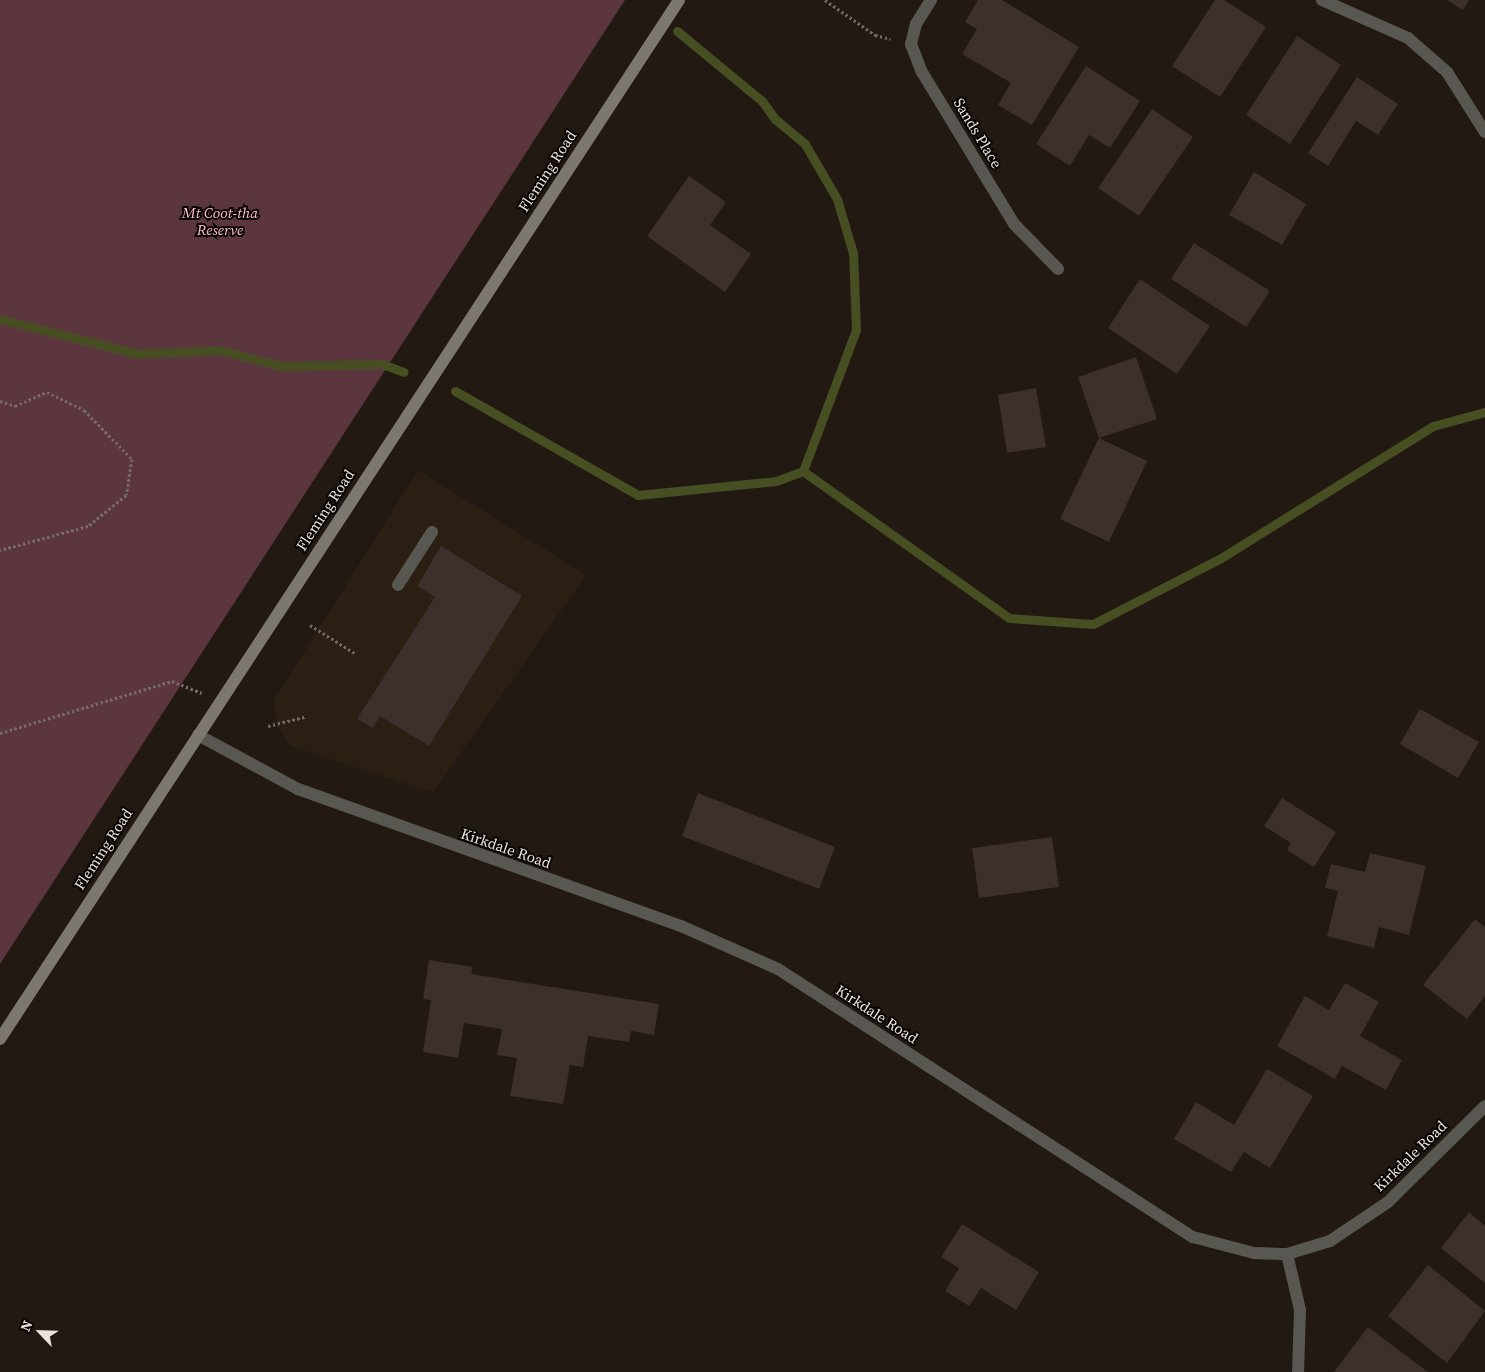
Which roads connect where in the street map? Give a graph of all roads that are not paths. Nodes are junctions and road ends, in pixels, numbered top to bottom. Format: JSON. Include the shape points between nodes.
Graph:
{"nodes":[{"id":1,"x":679,"y":0,"type":"edge"},
{"id":2,"x":931,"y":0,"type":"edge"},
{"id":3,"x":1322,"y":0,"type":"edge"},
{"id":4,"x":1485,"y":130,"type":"edge"},
{"id":5,"x":1058,"y":269,"type":"dead end"},
{"id":6,"x":432,"y":532,"type":"dead end"},
{"id":7,"x":398,"y":585,"type":"dead end"},
{"id":8,"x":198,"y":735,"type":"junction"},
{"id":9,"x":0,"y":1039,"type":"edge"},
{"id":10,"x":1485,"y":1106,"type":"edge"},
{"id":11,"x":1287,"y":1254,"type":"junction"},
{"id":12,"x":1298,"y":1372,"type":"edge"}],
"edges":[{"from":1,"to":8,"type":"street","name":"Fleming Road"},
{"from":2,"to":5,"type":"street","name":"Sands Place","via":[[916,24],[911,44],[922,72],[1014,224]]},
{"from":3,"to":4,"type":"street","via":[[1408,38],[1447,72]]},
{"from":6,"to":7,"type":"street"},
{"from":8,"to":9,"type":"street","name":"Fleming Road"},
{"from":8,"to":11,"type":"street","name":"Kirkdale Road","via":[[298,789],[681,926],[778,969],[1193,1237],[1254,1253]]},
{"from":10,"to":11,"type":"street","name":"Kirkdale Road","via":[[1388,1202],[1330,1241]]},
{"from":11,"to":12,"type":"street","via":[[1300,1310]]}]}
